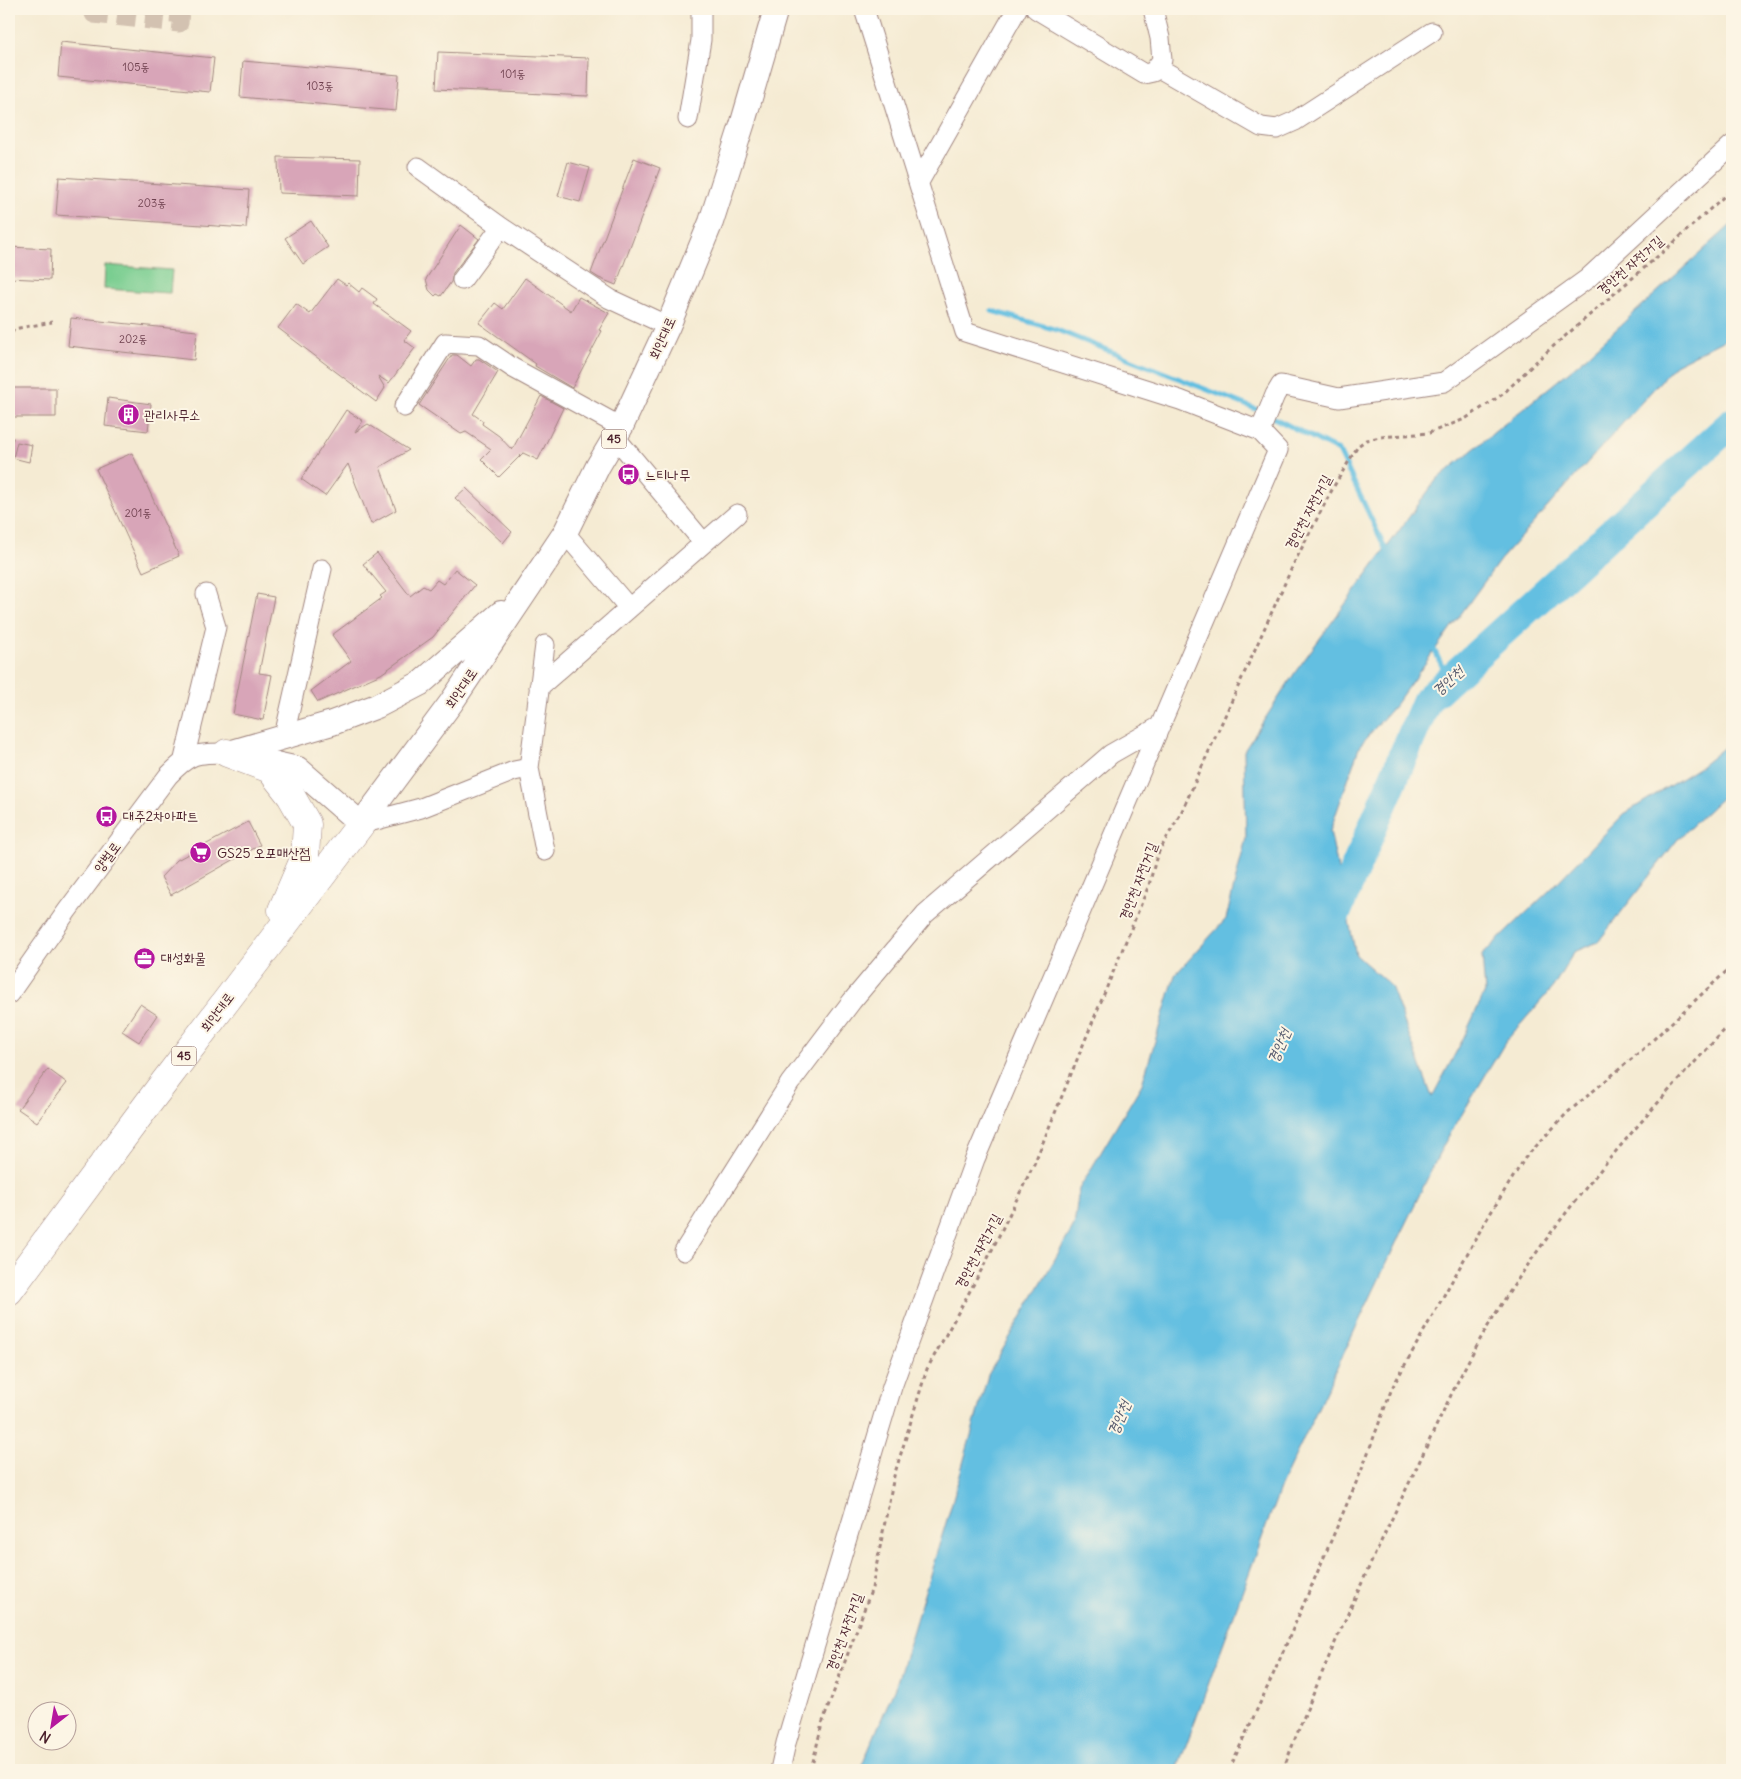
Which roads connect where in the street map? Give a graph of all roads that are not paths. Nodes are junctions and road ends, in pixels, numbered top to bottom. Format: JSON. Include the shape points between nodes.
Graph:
{"nodes":[{"id":1,"x":701,"y":9,"type":"edge"},
{"id":2,"x":776,"y":9,"type":"edge"},
{"id":3,"x":864,"y":9,"type":"edge"},
{"id":4,"x":1017,"y":9,"type":"edge"},
{"id":5,"x":1036,"y":9,"type":"edge"},
{"id":6,"x":1153,"y":9,"type":"edge"},
{"id":7,"x":1432,"y":32,"type":"dead end"},
{"id":8,"x":1158,"y":67,"type":"junction"},
{"id":9,"x":688,"y":119,"type":"dead end"},
{"id":10,"x":1732,"y":145,"type":"edge"},
{"id":11,"x":418,"y":167,"type":"dead end"},
{"id":12,"x":919,"y":182,"type":"junction"},
{"id":13,"x":501,"y":226,"type":"junction"},
{"id":14,"x":462,"y":280,"type":"dead end"},
{"id":15,"x":668,"y":326,"type":"junction"},
{"id":16,"x":404,"y":407,"type":"dead end"},
{"id":17,"x":1262,"y":428,"type":"junction"},
{"id":18,"x":618,"y":432,"type":"junction"},
{"id":19,"x":737,"y":514,"type":"dead end"},
{"id":20,"x":565,"y":533,"type":"junction"},
{"id":21,"x":704,"y":543,"type":"junction"},
{"id":22,"x":322,"y":569,"type":"dead end"},
{"id":23,"x":525,"y":592,"type":"junction"},
{"id":24,"x":206,"y":594,"type":"dead end"},
{"id":25,"x":629,"y":608,"type":"junction"},
{"id":26,"x":545,"y":645,"type":"dead end"},
{"id":27,"x":539,"y":687,"type":"junction"},
{"id":28,"x":1160,"y":726,"type":"junction"},
{"id":29,"x":284,"y":736,"type":"junction"},
{"id":30,"x":227,"y":753,"type":"junction"},
{"id":31,"x":184,"y":759,"type":"junction"},
{"id":32,"x":529,"y":768,"type":"junction"},
{"id":33,"x":361,"y":824,"type":"junction"},
{"id":34,"x":545,"y":851,"type":"dead end"},
{"id":35,"x":266,"y":947,"type":"junction"},
{"id":36,"x":9,"y":994,"type":"edge"},
{"id":37,"x":684,"y":1251,"type":"dead end"},
{"id":38,"x":9,"y":1291,"type":"edge"},
{"id":39,"x":780,"y":1770,"type":"edge"}],
"edges":[{"from":1,"to":9,"type":"street","via":[[701,40]]},
{"from":2,"to":15,"type":"main road","name":"회안대로","number":"45","via":[[711,222]]},
{"from":3,"to":12,"type":"street"},
{"from":4,"to":12,"type":"street"},
{"from":5,"to":8,"type":"street","via":[[1144,74]]},
{"from":6,"to":8,"type":"street","via":[[1162,60]]},
{"from":7,"to":8,"type":"street","via":[[1295,121],[1277,129],[1261,127]]},
{"from":10,"to":17,"type":"street","via":[[1587,279],[1444,382],[1340,398],[1281,385]]},
{"from":11,"to":13,"type":"street"},
{"from":12,"to":17,"type":"street","via":[[965,332]]},
{"from":13,"to":14,"type":"street"},
{"from":13,"to":15,"type":"street","via":[[610,299]]},
{"from":15,"to":18,"type":"main road","name":"회안대로","number":"45"},
{"from":16,"to":18,"type":"street","via":[[445,343],[479,345]]},
{"from":17,"to":28,"type":"street","via":[[1278,450]]},
{"from":18,"to":20,"type":"main road","name":"회안대로","number":"45"},
{"from":18,"to":21,"type":"street"},
{"from":19,"to":21,"type":"street"},
{"from":20,"to":23,"type":"main road","name":"회안대로","number":"45"},
{"from":20,"to":25,"type":"street"},
{"from":21,"to":25,"type":"street"},
{"from":22,"to":29,"type":"street"},
{"from":23,"to":29,"type":"main road","via":[[421,683],[377,706]]},
{"from":23,"to":33,"type":"main road","name":"회안대로","number":"45","via":[[451,703]]},
{"from":24,"to":31,"type":"street","via":[[216,627]]},
{"from":25,"to":27,"type":"street"},
{"from":26,"to":27,"type":"street"},
{"from":27,"to":32,"type":"street"},
{"from":28,"to":37,"type":"street","via":[[1111,754],[925,914],[852,1001],[790,1083]]},
{"from":28,"to":39,"type":"street","via":[[975,1159],[892,1387]]},
{"from":29,"to":30,"type":"main road"},
{"from":30,"to":31,"type":"street","via":[[203,753]]},
{"from":30,"to":33,"type":"main road","via":[[298,769]]},
{"from":30,"to":35,"type":"highway","via":[[270,769],[307,824],[305,857]]},
{"from":31,"to":36,"type":"street","name":"양벌로","via":[[66,911]]},
{"from":32,"to":33,"type":"street","via":[[421,808]]},
{"from":32,"to":34,"type":"street"},
{"from":33,"to":35,"type":"highway","name":"회안대로","number":"45"},
{"from":35,"to":38,"type":"highway","name":"회안대로","number":"45"}]}
